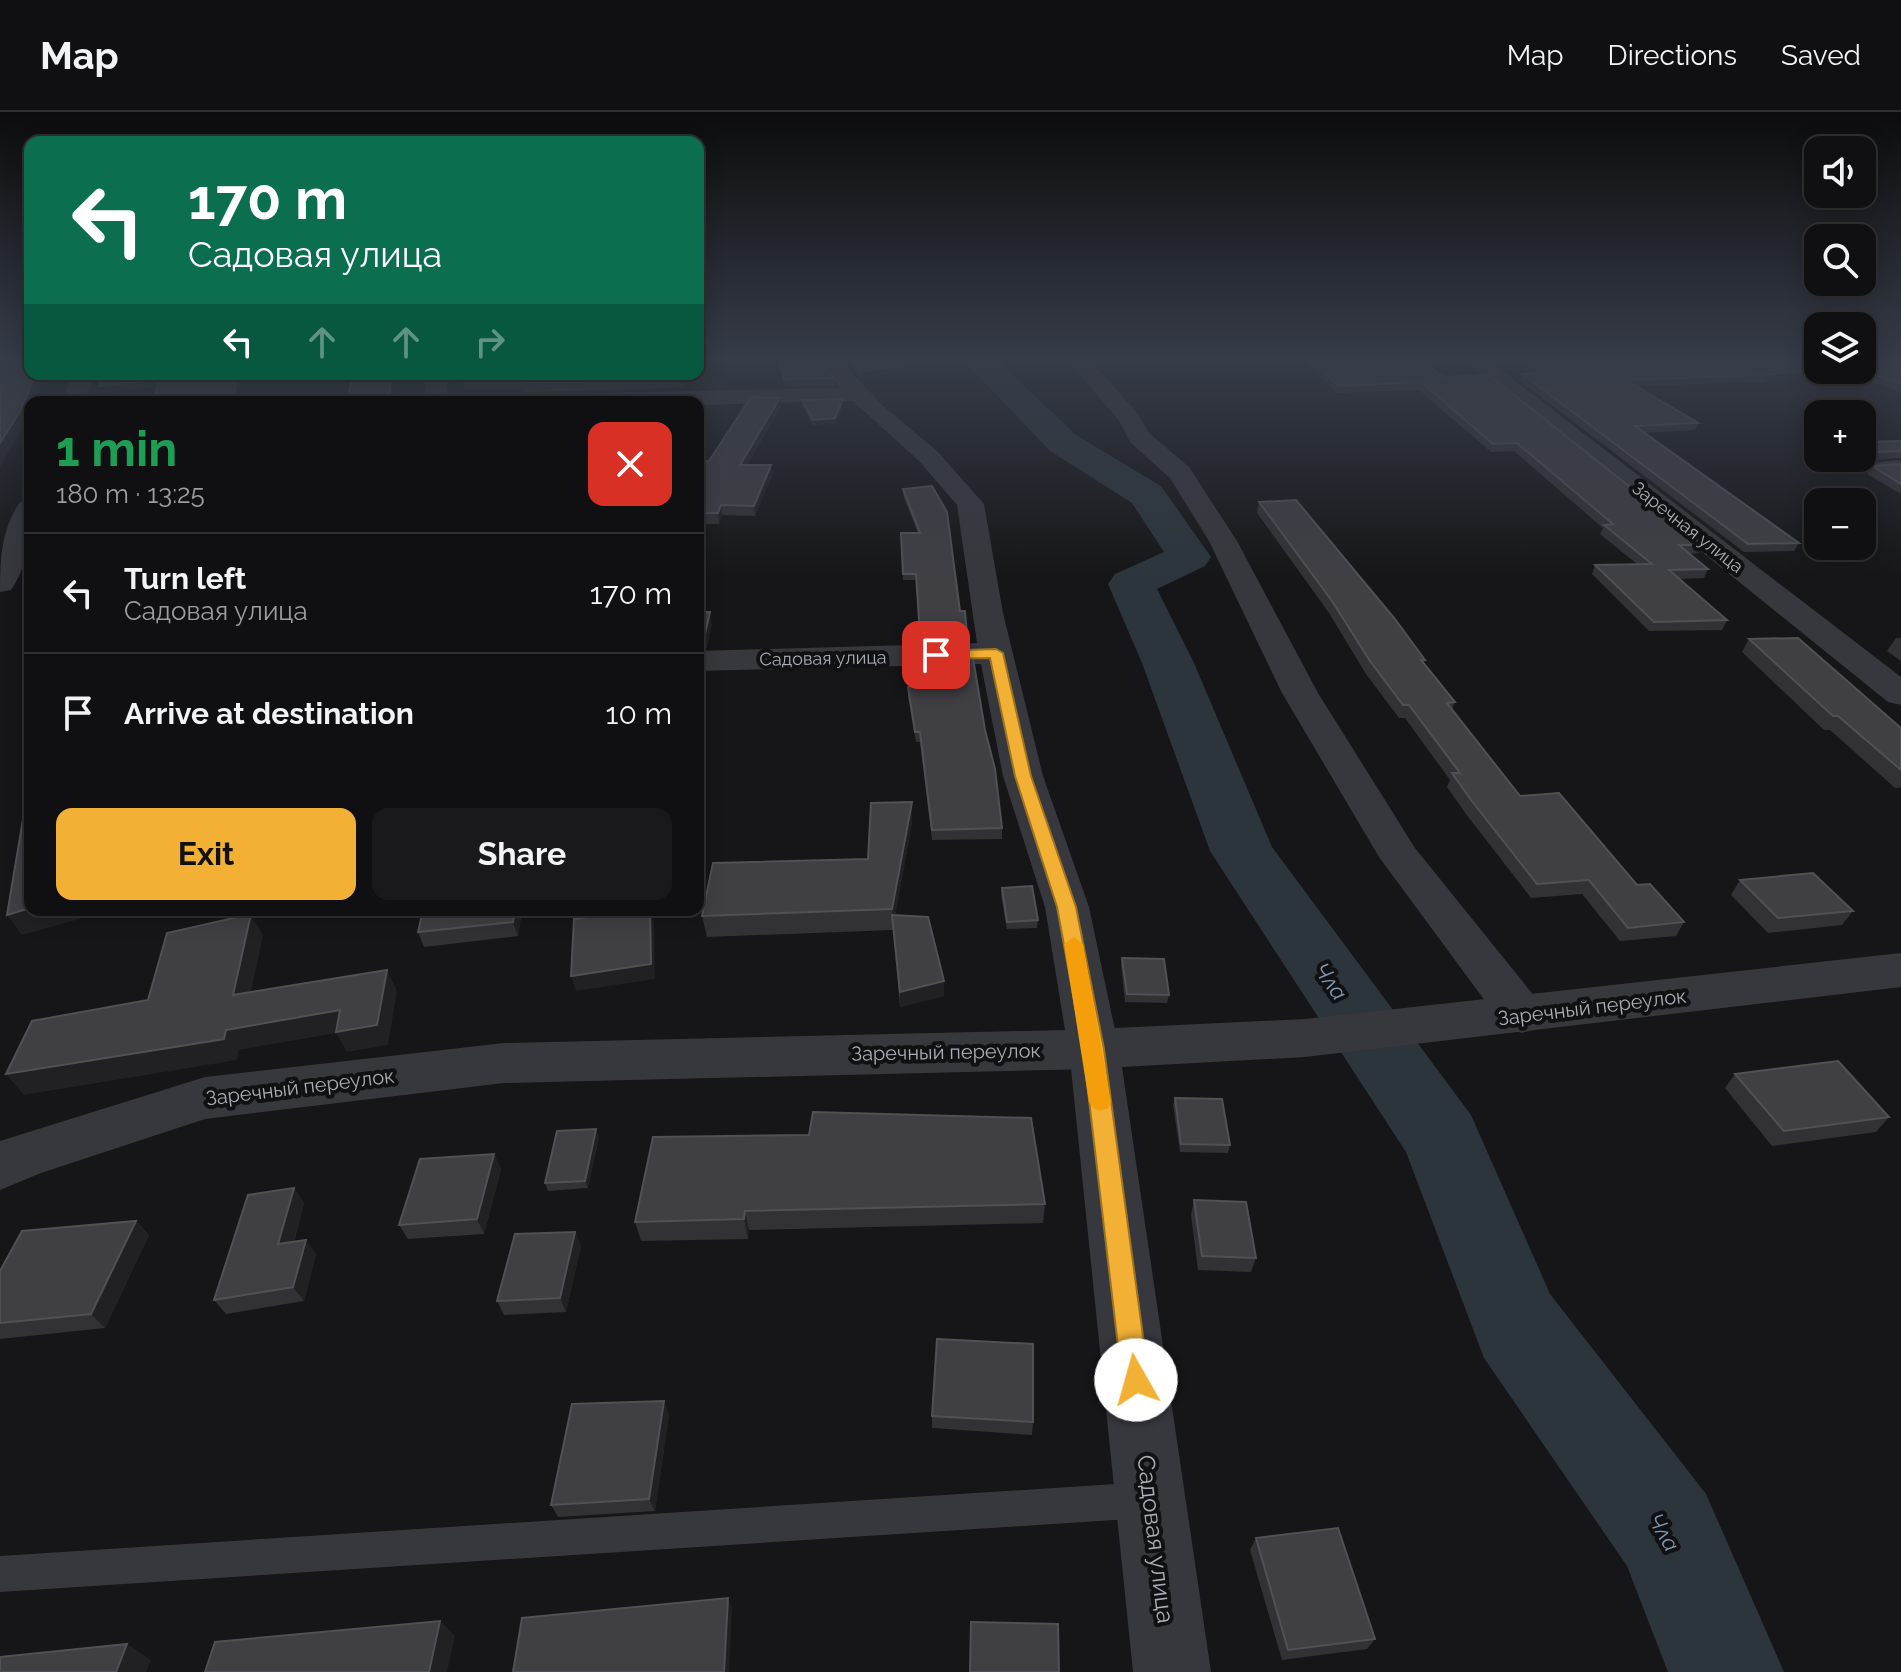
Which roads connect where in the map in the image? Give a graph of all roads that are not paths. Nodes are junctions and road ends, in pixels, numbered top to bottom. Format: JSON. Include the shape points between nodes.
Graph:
{"nodes":[{"id":1,"x":901,"y":433,"type":"edge"},
{"id":2,"x":1137,"y":433,"type":"edge"},
{"id":3,"x":1568,"y":433,"type":"edge"},
{"id":4,"x":1901,"y":464,"type":"edge"},
{"id":5,"x":1876,"y":466,"type":"edge"},
{"id":6,"x":24,"y":523,"type":"edge"},
{"id":7,"x":0,"y":583,"type":"edge"},
{"id":8,"x":996,"y":653,"type":"junction"},
{"id":9,"x":704,"y":661,"type":"edge"},
{"id":10,"x":1901,"y":694,"type":"edge"},
{"id":11,"x":1901,"y":970,"type":"edge"},
{"id":12,"x":1522,"y":1015,"type":"junction"},
{"id":13,"x":1094,"y":1049,"type":"junction"},
{"id":14,"x":0,"y":1166,"type":"edge"},
{"id":15,"x":1151,"y":1500,"type":"junction"},
{"id":16,"x":0,"y":1574,"type":"edge"},
{"id":17,"x":1172,"y":1672,"type":"edge"}],
"edges":[{"from":1,"to":8,"type":"street","name":"Садовая улица","via":[[970,504]]},
{"from":2,"to":12,"type":"street","via":[[1180,473],[1223,541],[1300,693],[1400,857]]},
{"from":3,"to":10,"type":"street","name":"Заречная улица"},
{"from":4,"to":5,"type":"lane"},
{"from":6,"to":7,"type":"street"},
{"from":8,"to":9,"type":"street","name":"Садовая улица"},
{"from":8,"to":13,"type":"street","name":"Садовая улица","via":[[1023,776],[1067,907]]},
{"from":11,"to":12,"type":"street","name":"Заречный переулок"},
{"from":12,"to":13,"type":"street","name":"Заречный переулок","via":[[1305,1038]]},
{"from":13,"to":14,"type":"street","name":"Заречный переулок","via":[[504,1063],[205,1098]]},
{"from":13,"to":15,"type":"street","name":"Садовая улица"},
{"from":15,"to":16,"type":"lane"},
{"from":15,"to":17,"type":"street","name":"Садовая улица"}]}
